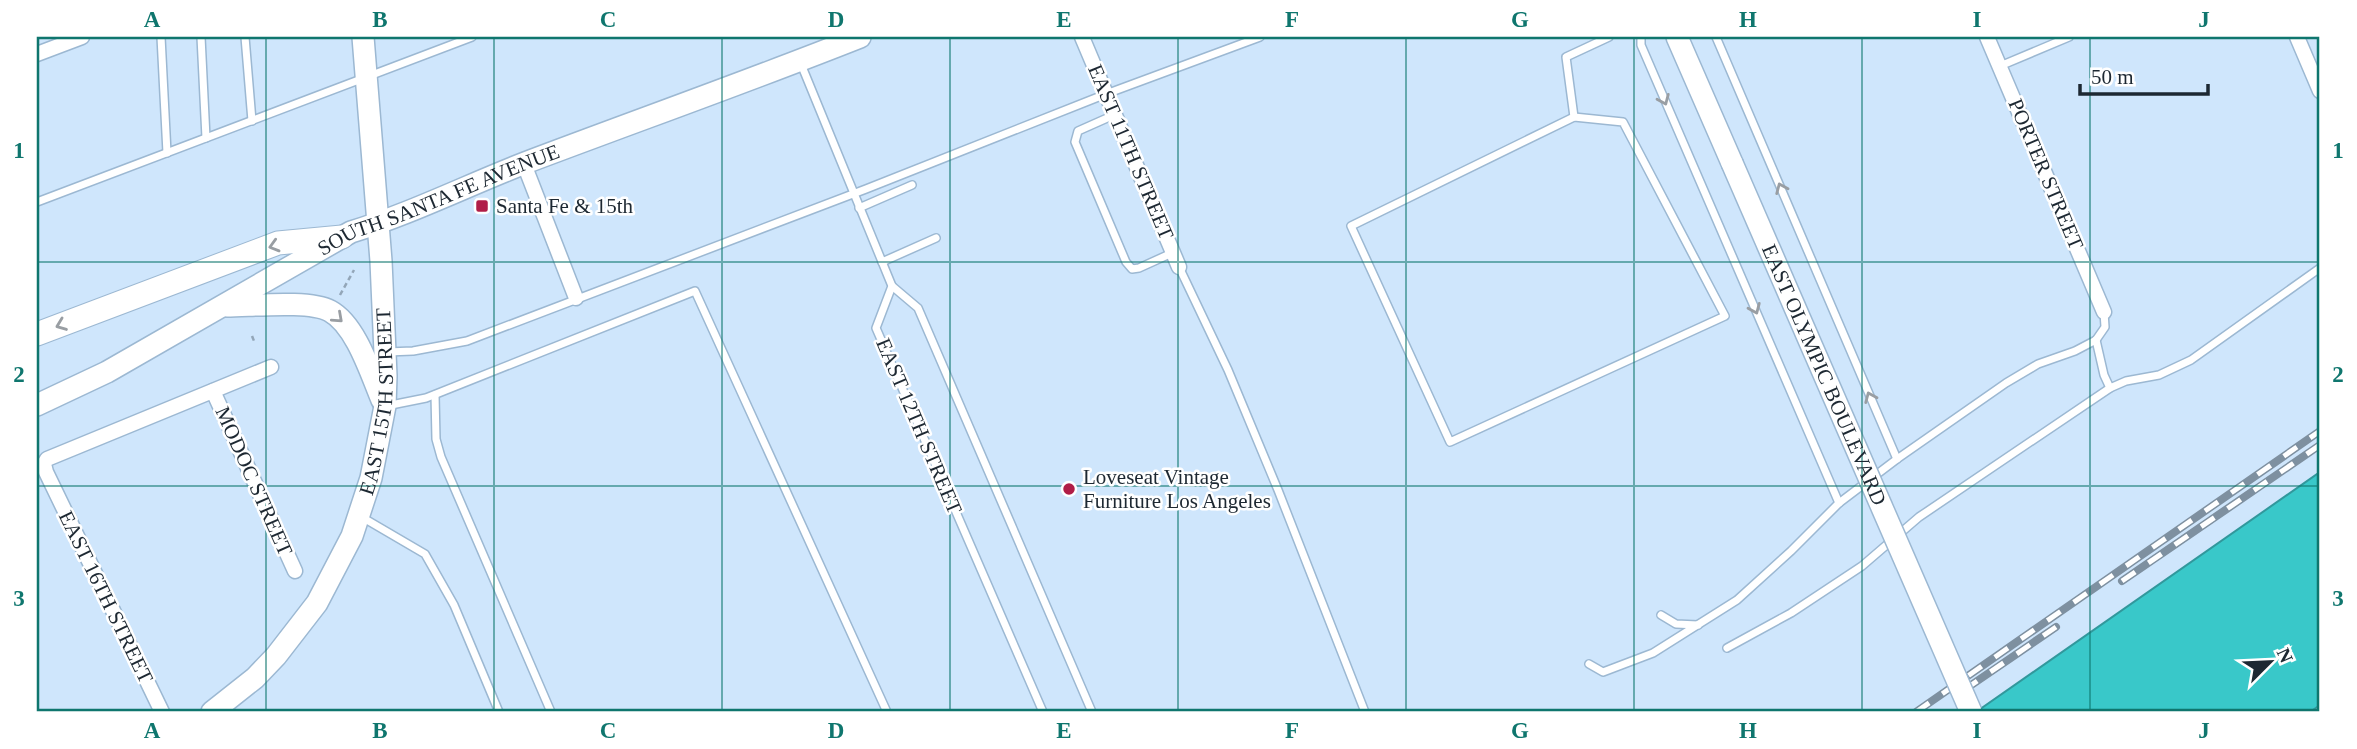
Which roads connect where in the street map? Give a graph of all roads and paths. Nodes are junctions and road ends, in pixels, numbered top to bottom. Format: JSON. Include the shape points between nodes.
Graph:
{"nodes":[{"id":1,"x":82,"y":37,"type":"edge"},
{"id":2,"x":161,"y":37,"type":"edge"},
{"id":3,"x":201,"y":37,"type":"edge"},
{"id":4,"x":244,"y":37,"type":"edge"},
{"id":5,"x":363,"y":37,"type":"edge"},
{"id":6,"x":472,"y":37,"type":"edge"},
{"id":7,"x":1082,"y":37,"type":"edge"},
{"id":8,"x":1260,"y":37,"type":"edge"},
{"id":9,"x":1609,"y":37,"type":"edge"},
{"id":10,"x":1641,"y":37,"type":"edge"},
{"id":11,"x":1677,"y":37,"type":"edge"},
{"id":12,"x":1716,"y":37,"type":"edge"},
{"id":13,"x":1987,"y":37,"type":"edge"},
{"id":14,"x":2069,"y":37,"type":"edge"},
{"id":15,"x":2297,"y":37,"type":"edge"},
{"id":16,"x":855,"y":38,"type":"edge"},
{"id":17,"x":37,"y":54,"type":"edge"},
{"id":18,"x":799,"y":60,"type":"junction"},
{"id":19,"x":1999,"y":66,"type":"junction"},
{"id":20,"x":366,"y":77,"type":"junction"},
{"id":21,"x":2320,"y":91,"type":"edge"},
{"id":22,"x":1106,"y":94,"type":"junction"},
{"id":23,"x":1114,"y":114,"type":"junction"},
{"id":24,"x":1574,"y":117,"type":"junction"},
{"id":25,"x":252,"y":121,"type":"junction"},
{"id":26,"x":206,"y":138,"type":"junction"},
{"id":27,"x":167,"y":153,"type":"junction"},
{"id":28,"x":524,"y":164,"type":"junction"},
{"id":29,"x":912,"y":185,"type":"dead end"},
{"id":30,"x":853,"y":194,"type":"junction"},
{"id":31,"x":37,"y":202,"type":"edge"},
{"id":32,"x":859,"y":208,"type":"junction"},
{"id":33,"x":377,"y":224,"type":"junction"},
{"id":34,"x":342,"y":237,"type":"junction"},
{"id":35,"x":936,"y":237,"type":"dead end"},
{"id":36,"x":1173,"y":252,"type":"junction"},
{"id":37,"x":882,"y":262,"type":"junction"},
{"id":38,"x":1179,"y":267,"type":"joint"},
{"id":39,"x":2320,"y":268,"type":"edge"},
{"id":40,"x":354,"y":270,"type":"dead end"},
{"id":41,"x":892,"y":286,"type":"junction"},
{"id":42,"x":338,"y":298,"type":"dead end"},
{"id":43,"x":576,"y":298,"type":"junction"},
{"id":44,"x":225,"y":306,"type":"junction"},
{"id":45,"x":2104,"y":312,"type":"joint"},
{"id":46,"x":37,"y":334,"type":"edge"},
{"id":47,"x":251,"y":336,"type":"dead end"},
{"id":48,"x":2096,"y":340,"type":"junction"},
{"id":49,"x":254,"y":341,"type":"dead end"},
{"id":50,"x":385,"y":352,"type":"junction"},
{"id":51,"x":271,"y":367,"type":"dead end"},
{"id":52,"x":2110,"y":388,"type":"junction"},
{"id":53,"x":213,"y":391,"type":"junction"},
{"id":54,"x":435,"y":394,"type":"junction"},
{"id":55,"x":37,"y":405,"type":"edge"},
{"id":56,"x":385,"y":406,"type":"junction"},
{"id":57,"x":1897,"y":459,"type":"junction"},
{"id":58,"x":45,"y":476,"type":"edge"},
{"id":59,"x":1839,"y":503,"type":"junction"},
{"id":60,"x":359,"y":515,"type":"junction"},
{"id":61,"x":295,"y":571,"type":"dead end"},
{"id":62,"x":1661,"y":615,"type":"dead end"},
{"id":63,"x":1698,"y":625,"type":"junction"},
{"id":64,"x":1727,"y":648,"type":"dead end"},
{"id":65,"x":1589,"y":664,"type":"dead end"},
{"id":66,"x":162,"y":712,"type":"edge"},
{"id":67,"x":212,"y":712,"type":"edge"},
{"id":68,"x":499,"y":712,"type":"edge"},
{"id":69,"x":551,"y":712,"type":"edge"},
{"id":70,"x":887,"y":712,"type":"edge"},
{"id":71,"x":1043,"y":712,"type":"edge"},
{"id":72,"x":1092,"y":712,"type":"edge"},
{"id":73,"x":1365,"y":712,"type":"edge"},
{"id":74,"x":1971,"y":712,"type":"edge"}],
"edges":[{"from":1,"to":17,"type":"street"},
{"from":2,"to":27,"type":"lane"},
{"from":3,"to":26,"type":"lane"},
{"from":4,"to":25,"type":"lane"},
{"from":5,"to":20,"type":"main road","name":"EAST 15TH STREET"},
{"from":6,"to":20,"type":"lane"},
{"from":7,"to":22,"type":"street","name":"EAST 11TH STREET"},
{"from":8,"to":22,"type":"lane"},
{"from":9,"to":24,"type":"lane","via":[[1566,57]]},
{"from":10,"to":59,"type":"lane","one_way":true,"via":[[1640,46]]},
{"from":11,"to":74,"type":"main road","name":"EAST OLYMPIC BOULEVARD","bridge":true},
{"from":57,"to":12,"type":"lane","one_way":true},
{"from":13,"to":19,"type":"street","name":"PORTER STREET"},
{"from":14,"to":19,"type":"lane"},
{"from":15,"to":21,"type":"street"},
{"from":16,"to":18,"type":"main road","name":"SOUTH SANTA FE AVENUE"},
{"from":18,"to":28,"type":"main road","name":"SOUTH SANTA FE AVENUE"},
{"from":18,"to":30,"type":"lane"},
{"from":19,"to":45,"type":"street","name":"PORTER STREET"},
{"from":20,"to":25,"type":"lane"},
{"from":20,"to":33,"type":"main road","name":"EAST 15TH STREET"},
{"from":22,"to":23,"type":"street","name":"EAST 11TH STREET"},
{"from":22,"to":30,"type":"lane"},
{"from":23,"to":36,"type":"street","name":"EAST 11TH STREET"},
{"from":23,"to":36,"type":"lane","via":[[1078,131],[1075,142],[1117,241],[1132,269]]},
{"from":24,"to":24,"type":"lane","via":[[1350,226],[1450,442],[1725,316],[1623,122]]},
{"from":25,"to":26,"type":"lane"},
{"from":26,"to":27,"type":"lane"},
{"from":27,"to":31,"type":"lane"},
{"from":28,"to":33,"type":"main road","name":"SOUTH SANTA FE AVENUE"},
{"from":28,"to":43,"type":"street"},
{"from":29,"to":32,"type":"lane"},
{"from":30,"to":32,"type":"lane"},
{"from":30,"to":43,"type":"lane"},
{"from":32,"to":37,"type":"lane"},
{"from":33,"to":34,"type":"main road","name":"SOUTH SANTA FE AVENUE"},
{"from":33,"to":50,"type":"main road","name":"EAST 15TH STREET"},
{"from":34,"to":44,"type":"main road","name":"SOUTH SANTA FE AVENUE"},
{"from":34,"to":46,"type":"main road","one_way":true,"via":[[278,243]]},
{"from":35,"to":37,"type":"lane"},
{"from":36,"to":38,"type":"street","name":"EAST 11TH STREET"},
{"from":37,"to":41,"type":"lane"},
{"from":38,"to":73,"type":"lane","via":[[1233,382]]},
{"from":39,"to":52,"type":"lane","via":[[2191,360],[2159,375]]},
{"from":40,"to":42,"type":"path"},
{"from":41,"to":71,"type":"lane","name":"EAST 12TH STREET","via":[[876,328]]},
{"from":41,"to":72,"type":"lane","via":[[918,308]]},
{"from":43,"to":50,"type":"lane","via":[[467,341]]},
{"from":44,"to":55,"type":"main road","name":"SOUTH SANTA FE AVENUE"},
{"from":44,"to":56,"type":"main road","one_way":true,"via":[[300,305],[331,311],[351,333]]},
{"from":45,"to":48,"type":"lane","via":[[2105,327]]},
{"from":47,"to":49,"type":"path"},
{"from":48,"to":52,"type":"lane"},
{"from":48,"to":57,"type":"lane","via":[[2006,383]]},
{"from":50,"to":56,"type":"main road","name":"EAST 15TH STREET"},
{"from":51,"to":53,"type":"street"},
{"from":52,"to":64,"type":"lane","via":[[1919,517],[1862,566]]},
{"from":53,"to":58,"type":"street","via":[[47,459]]},
{"from":53,"to":61,"type":"street","name":"MODOC STREET"},
{"from":54,"to":56,"type":"lane"},
{"from":54,"to":69,"type":"lane","via":[[441,457]]},
{"from":54,"to":70,"type":"lane","via":[[695,290]]},
{"from":56,"to":60,"type":"main road","name":"EAST 15TH STREET","via":[[372,478]]},
{"from":57,"to":59,"type":"lane"},
{"from":58,"to":66,"type":"street","name":"EAST 16TH STREET"},
{"from":59,"to":63,"type":"lane","via":[[1737,600]]},
{"from":60,"to":67,"type":"main road","name":"EAST 15TH STREET","via":[[334,572],[297,632],[255,678]]},
{"from":60,"to":68,"type":"lane","via":[[425,554],[454,605]]},
{"from":62,"to":63,"type":"lane","via":[[1676,624]]},
{"from":63,"to":65,"type":"lane","via":[[1653,653],[1603,672]]}]}
